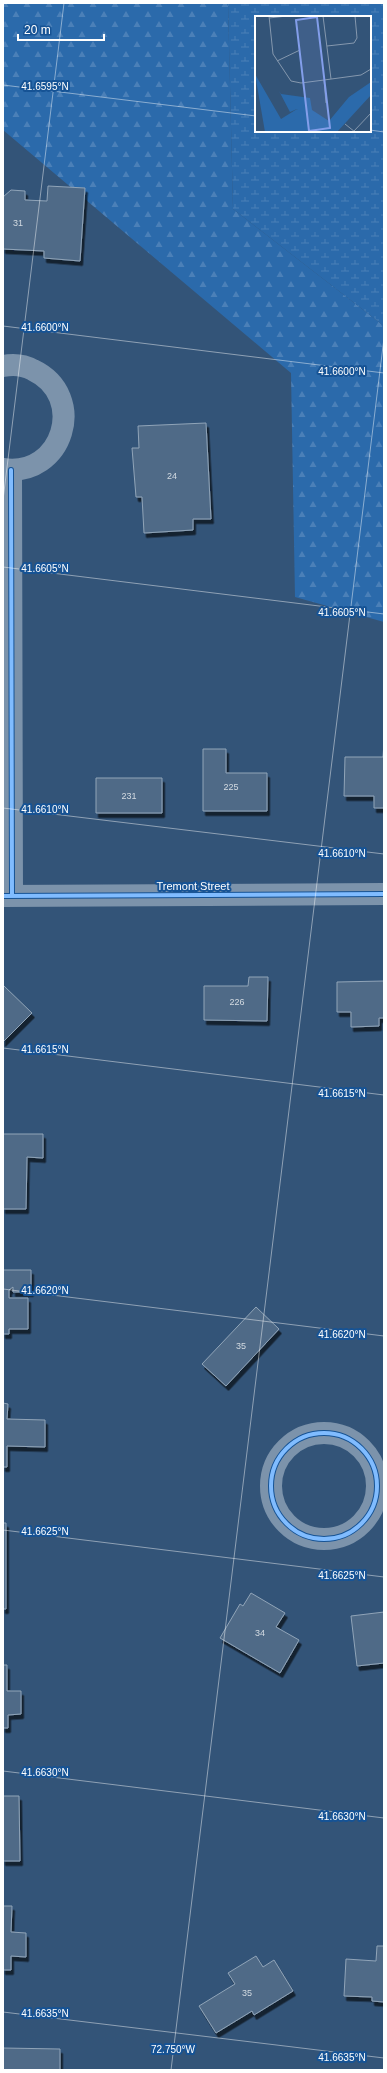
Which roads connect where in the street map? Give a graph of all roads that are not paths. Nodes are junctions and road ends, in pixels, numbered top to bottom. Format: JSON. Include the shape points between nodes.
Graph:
{"nodes":[{"id":1,"x":3,"y":366,"type":"edge"},
{"id":2,"x":7,"y":470,"type":"edge"},
{"id":3,"x":384,"y":894,"type":"edge"},
{"id":4,"x":7,"y":896,"type":"edge"},
{"id":5,"x":377,"y":1512,"type":"edge"}],
"edges":[{"from":1,"to":2,"type":"street","via":[[26,366],[41,374],[54,385],[64,416],[62,433],[47,456],[28,468]]},
{"from":2,"to":4,"type":"street"},
{"from":3,"to":4,"type":"street","name":"Tremont Street"},
{"from":5,"to":5,"type":"street","via":[[348,1534],[332,1539],[316,1539],[300,1534],[287,1525],[277,1512],[271,1497],[270,1481],[274,1465],[284,1451],[297,1440],[313,1434],[330,1434],[346,1438],[361,1448],[371,1462],[376,1478]]}]}
